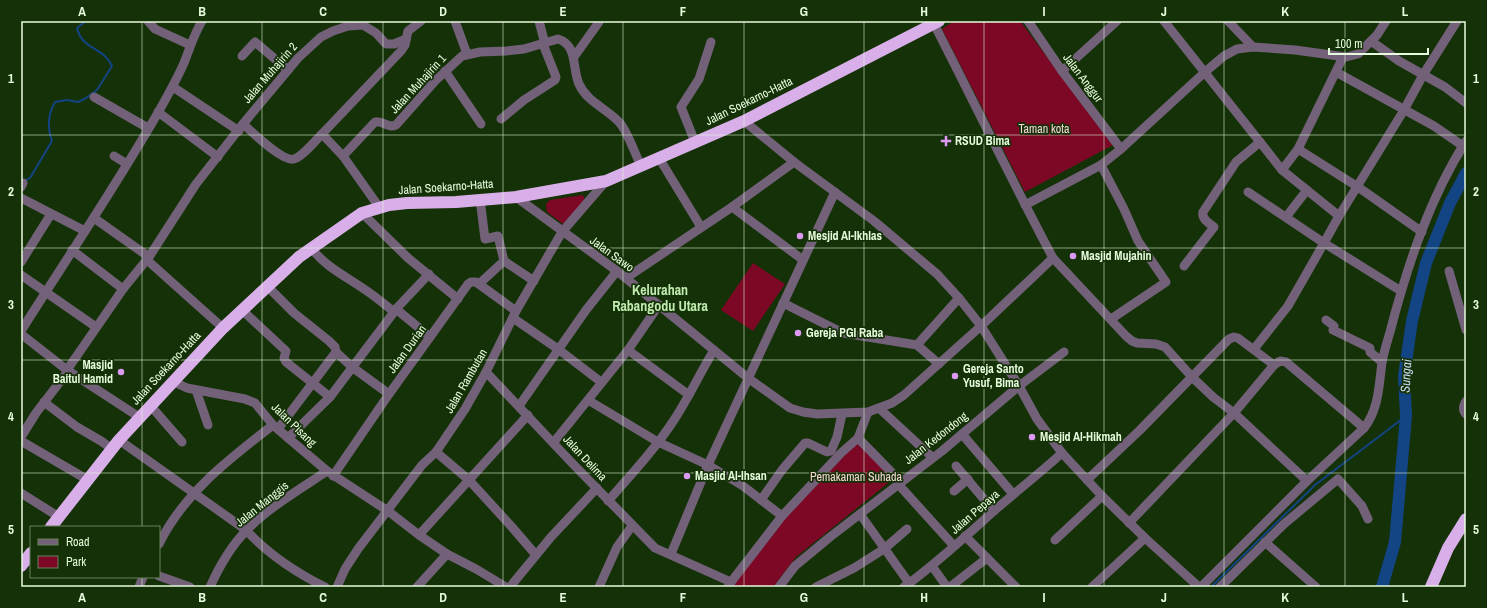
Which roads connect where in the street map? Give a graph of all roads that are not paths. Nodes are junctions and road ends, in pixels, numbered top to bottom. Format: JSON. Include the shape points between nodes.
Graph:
{"nodes":[{"id":1,"x":148,"y":21,"type":"edge"},
{"id":2,"x":202,"y":21,"type":"edge"},
{"id":3,"x":421,"y":21,"type":"edge"},
{"id":4,"x":455,"y":21,"type":"edge"},
{"id":5,"x":539,"y":21,"type":"edge"},
{"id":6,"x":1028,"y":21,"type":"edge"},
{"id":7,"x":1117,"y":21,"type":"edge"},
{"id":8,"x":1164,"y":21,"type":"edge"},
{"id":9,"x":1228,"y":21,"type":"edge"},
{"id":10,"x":1386,"y":21,"type":"edge"},
{"id":11,"x":1457,"y":21,"type":"edge"},
{"id":12,"x":599,"y":22,"type":"dead end"},
{"id":13,"x":937,"y":22,"type":"edge"},
{"id":14,"x":406,"y":39,"type":"junction"},
{"id":15,"x":1371,"y":41,"type":"junction"},
{"id":16,"x":711,"y":42,"type":"dead end"},
{"id":17,"x":544,"y":44,"type":"junction"},
{"id":18,"x":190,"y":45,"type":"junction"},
{"id":19,"x":1253,"y":47,"type":"junction"},
{"id":20,"x":467,"y":54,"type":"junction"},
{"id":21,"x":242,"y":56,"type":"dead end"},
{"id":22,"x":574,"y":57,"type":"junction"},
{"id":23,"x":1343,"y":57,"type":"junction"},
{"id":24,"x":288,"y":70,"type":"junction"},
{"id":25,"x":445,"y":71,"type":"junction"},
{"id":26,"x":1062,"y":71,"type":"junction"},
{"id":27,"x":1205,"y":72,"type":"junction"},
{"id":28,"x":1336,"y":72,"type":"junction"},
{"id":29,"x":1423,"y":75,"type":"junction"},
{"id":30,"x":173,"y":87,"type":"junction"},
{"id":31,"x":94,"y":96,"type":"dead end"},
{"id":32,"x":1466,"y":103,"type":"edge"},
{"id":33,"x":1404,"y":110,"type":"junction"},
{"id":34,"x":158,"y":112,"type":"junction"},
{"id":35,"x":501,"y":119,"type":"dead end"},
{"id":36,"x":744,"y":121,"type":"junction"},
{"id":37,"x":481,"y":124,"type":"dead end"},
{"id":38,"x":241,"y":127,"type":"junction"},
{"id":39,"x":148,"y":128,"type":"junction"},
{"id":40,"x":322,"y":134,"type":"junction"},
{"id":41,"x":695,"y":142,"type":"junction"},
{"id":42,"x":1260,"y":142,"type":"junction"},
{"id":43,"x":1464,"y":144,"type":"edge"},
{"id":44,"x":1121,"y":149,"type":"junction"},
{"id":45,"x":1298,"y":149,"type":"junction"},
{"id":46,"x":114,"y":156,"type":"dead end"},
{"id":47,"x":343,"y":156,"type":"junction"},
{"id":48,"x":218,"y":157,"type":"junction"},
{"id":49,"x":659,"y":158,"type":"junction"},
{"id":50,"x":794,"y":162,"type":"junction"},
{"id":51,"x":127,"y":164,"type":"junction"},
{"id":52,"x":1101,"y":165,"type":"junction"},
{"id":53,"x":641,"y":166,"type":"junction"},
{"id":54,"x":1282,"y":170,"type":"junction"},
{"id":55,"x":606,"y":180,"type":"junction"},
{"id":56,"x":21,"y":183,"type":"edge"},
{"id":57,"x":21,"y":187,"type":"edge"},
{"id":58,"x":1358,"y":187,"type":"junction"},
{"id":59,"x":1307,"y":190,"type":"junction"},
{"id":60,"x":835,"y":192,"type":"junction"},
{"id":61,"x":1248,"y":192,"type":"dead end"},
{"id":62,"x":516,"y":197,"type":"junction"},
{"id":63,"x":21,"y":198,"type":"edge"},
{"id":64,"x":480,"y":199,"type":"junction"},
{"id":65,"x":1025,"y":205,"type":"junction"},
{"id":66,"x":379,"y":207,"type":"junction"},
{"id":67,"x":732,"y":207,"type":"junction"},
{"id":68,"x":362,"y":213,"type":"junction"},
{"id":69,"x":50,"y":214,"type":"junction"},
{"id":70,"x":1339,"y":216,"type":"junction"},
{"id":71,"x":1286,"y":217,"type":"junction"},
{"id":72,"x":94,"y":218,"type":"junction"},
{"id":73,"x":701,"y":228,"type":"junction"},
{"id":74,"x":85,"y":231,"type":"junction"},
{"id":75,"x":562,"y":232,"type":"junction"},
{"id":76,"x":1422,"y":232,"type":"junction"},
{"id":77,"x":1324,"y":243,"type":"junction"},
{"id":78,"x":310,"y":248,"type":"junction"},
{"id":79,"x":72,"y":250,"type":"junction"},
{"id":80,"x":148,"y":258,"type":"junction"},
{"id":81,"x":1053,"y":258,"type":"junction"},
{"id":82,"x":803,"y":260,"type":"junction"},
{"id":83,"x":504,"y":261,"type":"junction"},
{"id":84,"x":21,"y":262,"type":"edge"},
{"id":85,"x":1184,"y":266,"type":"dead end"},
{"id":86,"x":616,"y":271,"type":"junction"},
{"id":87,"x":1449,"y":271,"type":"dead end"},
{"id":88,"x":429,"y":274,"type":"junction"},
{"id":89,"x":21,"y":275,"type":"edge"},
{"id":90,"x":626,"y":278,"type":"junction"},
{"id":91,"x":534,"y":281,"type":"junction"},
{"id":92,"x":479,"y":284,"type":"junction"},
{"id":93,"x":267,"y":286,"type":"junction"},
{"id":94,"x":124,"y":289,"type":"junction"},
{"id":95,"x":46,"y":291,"type":"junction"},
{"id":96,"x":1401,"y":291,"type":"junction"},
{"id":97,"x":959,"y":298,"type":"junction"},
{"id":98,"x":458,"y":299,"type":"junction"},
{"id":99,"x":783,"y":303,"type":"junction"},
{"id":100,"x":659,"y":305,"type":"junction"},
{"id":101,"x":242,"y":310,"type":"junction"},
{"id":102,"x":395,"y":311,"type":"junction"},
{"id":103,"x":514,"y":314,"type":"junction"},
{"id":104,"x":1111,"y":319,"type":"junction"},
{"id":105,"x":1326,"y":320,"type":"dead end"},
{"id":106,"x":980,"y":326,"type":"junction"},
{"id":107,"x":96,"y":327,"type":"junction"},
{"id":108,"x":223,"y":328,"type":"junction"},
{"id":109,"x":1466,"y":330,"type":"edge"},
{"id":110,"x":21,"y":332,"type":"edge"},
{"id":111,"x":430,"y":337,"type":"junction"},
{"id":112,"x":917,"y":345,"type":"junction"},
{"id":113,"x":558,"y":349,"type":"junction"},
{"id":114,"x":1254,"y":349,"type":"junction"},
{"id":115,"x":628,"y":350,"type":"junction"},
{"id":116,"x":714,"y":350,"type":"junction"},
{"id":117,"x":336,"y":352,"type":"junction"},
{"id":118,"x":1064,"y":352,"type":"dead end"},
{"id":119,"x":1382,"y":362,"type":"junction"},
{"id":120,"x":939,"y":364,"type":"junction"},
{"id":121,"x":1274,"y":365,"type":"junction"},
{"id":122,"x":352,"y":367,"type":"junction"},
{"id":123,"x":68,"y":370,"type":"junction"},
{"id":124,"x":486,"y":372,"type":"junction"},
{"id":125,"x":1192,"y":377,"type":"junction"},
{"id":126,"x":748,"y":378,"type":"junction"},
{"id":127,"x":172,"y":381,"type":"junction"},
{"id":128,"x":601,"y":382,"type":"junction"},
{"id":129,"x":312,"y":384,"type":"junction"},
{"id":130,"x":1019,"y":386,"type":"junction"},
{"id":131,"x":196,"y":390,"type":"junction"},
{"id":132,"x":389,"y":394,"type":"junction"},
{"id":133,"x":689,"y":395,"type":"junction"},
{"id":134,"x":330,"y":397,"type":"junction"},
{"id":135,"x":588,"y":400,"type":"junction"},
{"id":136,"x":1466,"y":401,"type":"edge"},
{"id":137,"x":44,"y":402,"type":"junction"},
{"id":138,"x":150,"y":405,"type":"junction"},
{"id":139,"x":519,"y":406,"type":"junction"},
{"id":140,"x":880,"y":409,"type":"junction"},
{"id":141,"x":868,"y":412,"type":"junction"},
{"id":142,"x":1234,"y":413,"type":"junction"},
{"id":143,"x":842,"y":414,"type":"junction"},
{"id":144,"x":1466,"y":414,"type":"edge"},
{"id":145,"x":528,"y":415,"type":"junction"},
{"id":146,"x":139,"y":417,"type":"junction"},
{"id":147,"x":208,"y":425,"type":"dead end"},
{"id":148,"x":276,"y":427,"type":"junction"},
{"id":149,"x":1364,"y":428,"type":"junction"},
{"id":150,"x":962,"y":434,"type":"junction"},
{"id":151,"x":21,"y":437,"type":"edge"},
{"id":152,"x":288,"y":438,"type":"junction"},
{"id":153,"x":858,"y":438,"type":"junction"},
{"id":154,"x":21,"y":441,"type":"edge"},
{"id":155,"x":182,"y":442,"type":"dead end"},
{"id":156,"x":554,"y":442,"type":"junction"},
{"id":157,"x":658,"y":442,"type":"junction"},
{"id":158,"x":115,"y":444,"type":"junction"},
{"id":159,"x":436,"y":452,"type":"junction"},
{"id":160,"x":1062,"y":453,"type":"junction"},
{"id":161,"x":932,"y":457,"type":"junction"},
{"id":162,"x":708,"y":465,"type":"junction"},
{"id":163,"x":956,"y":466,"type":"dead end"},
{"id":164,"x":330,"y":474,"type":"junction"},
{"id":165,"x":968,"y":479,"type":"junction"},
{"id":166,"x":88,"y":480,"type":"junction"},
{"id":167,"x":468,"y":480,"type":"junction"},
{"id":168,"x":1087,"y":480,"type":"junction"},
{"id":169,"x":1307,"y":481,"type":"junction"},
{"id":170,"x":899,"y":483,"type":"junction"},
{"id":171,"x":597,"y":488,"type":"junction"},
{"id":172,"x":954,"y":491,"type":"dead end"},
{"id":173,"x":194,"y":492,"type":"junction"},
{"id":174,"x":21,"y":493,"type":"edge"},
{"id":175,"x":1013,"y":494,"type":"junction"},
{"id":176,"x":1102,"y":496,"type":"junction"},
{"id":177,"x":761,"y":500,"type":"junction"},
{"id":178,"x":608,"y":501,"type":"junction"},
{"id":179,"x":388,"y":510,"type":"junction"},
{"id":180,"x":994,"y":511,"type":"junction"},
{"id":181,"x":860,"y":514,"type":"junction"},
{"id":182,"x":782,"y":516,"type":"junction"},
{"id":183,"x":1368,"y":519,"type":"dead end"},
{"id":184,"x":1466,"y":519,"type":"edge"},
{"id":185,"x":55,"y":522,"type":"edge"},
{"id":186,"x":1129,"y":523,"type":"junction"},
{"id":187,"x":632,"y":526,"type":"junction"},
{"id":188,"x":907,"y":529,"type":"dead end"},
{"id":189,"x":246,"y":530,"type":"junction"},
{"id":190,"x":419,"y":535,"type":"junction"},
{"id":191,"x":965,"y":536,"type":"junction"},
{"id":192,"x":1145,"y":538,"type":"junction"},
{"id":193,"x":1055,"y":540,"type":"dead end"},
{"id":194,"x":160,"y":542,"type":"edge"},
{"id":195,"x":1265,"y":542,"type":"junction"},
{"id":196,"x":954,"y":546,"type":"junction"},
{"id":197,"x":884,"y":549,"type":"junction"},
{"id":198,"x":30,"y":554,"type":"edge"},
{"id":199,"x":447,"y":554,"type":"junction"},
{"id":200,"x":671,"y":554,"type":"junction"},
{"id":201,"x":536,"y":555,"type":"junction"},
{"id":202,"x":987,"y":558,"type":"junction"},
{"id":203,"x":21,"y":566,"type":"edge"},
{"id":204,"x":932,"y":566,"type":"junction"},
{"id":205,"x":160,"y":576,"type":"edge"},
{"id":206,"x":730,"y":584,"type":"edge"},
{"id":207,"x":906,"y":585,"type":"edge"},
{"id":208,"x":190,"y":587,"type":"edge"},
{"id":209,"x":210,"y":587,"type":"edge"},
{"id":210,"x":325,"y":587,"type":"edge"},
{"id":211,"x":337,"y":587,"type":"edge"},
{"id":212,"x":417,"y":587,"type":"edge"},
{"id":213,"x":506,"y":587,"type":"edge"},
{"id":214,"x":510,"y":587,"type":"edge"},
{"id":215,"x":599,"y":587,"type":"edge"},
{"id":216,"x":779,"y":587,"type":"edge"},
{"id":217,"x":816,"y":587,"type":"edge"},
{"id":218,"x":948,"y":587,"type":"edge"},
{"id":219,"x":1016,"y":587,"type":"edge"},
{"id":220,"x":1092,"y":587,"type":"edge"},
{"id":221,"x":1200,"y":587,"type":"edge"},
{"id":222,"x":1220,"y":587,"type":"edge"},
{"id":223,"x":1316,"y":587,"type":"edge"},
{"id":224,"x":1431,"y":587,"type":"edge"}],
"edges":[{"from":1,"to":18,"type":"street","via":[[155,29]]},
{"from":2,"to":18,"type":"street"},
{"from":3,"to":14,"type":"street","via":[[408,32]]},
{"from":4,"to":20,"type":"street"},
{"from":5,"to":17,"type":"street"},
{"from":6,"to":26,"type":"street","name":"Jalan Anggur"},
{"from":7,"to":26,"type":"street"},
{"from":8,"to":27,"type":"street"},
{"from":9,"to":19,"type":"street"},
{"from":10,"to":15,"type":"street"},
{"from":11,"to":29,"type":"street"},
{"from":12,"to":22,"type":"street"},
{"from":13,"to":36,"type":"highway","name":"Jalan Soekarno-Hatta"},
{"from":13,"to":65,"type":"street"},
{"from":14,"to":24,"type":"street","name":"Jalan Muhajirin 2","via":[[386,44],[368,27],[353,25],[321,37],[302,53]]},
{"from":14,"to":40,"type":"street","via":[[401,51]]},
{"from":15,"to":23,"type":"street","via":[[1358,54]]},
{"from":15,"to":29,"type":"street"},
{"from":16,"to":41,"type":"street","via":[[699,79],[681,107]]},
{"from":17,"to":20,"type":"street","via":[[524,49]]},
{"from":17,"to":22,"type":"street","via":[[556,39],[562,40]]},
{"from":17,"to":35,"type":"street","via":[[556,79]]},
{"from":18,"to":30,"type":"street"},
{"from":19,"to":23,"type":"street"},
{"from":19,"to":27,"type":"street","via":[[1237,49]]},
{"from":20,"to":25,"type":"street","name":"Jalan Muhajirin 1"},
{"from":21,"to":24,"type":"street","via":[[255,42]]},
{"from":22,"to":53,"type":"street","via":[[579,85],[591,101],[619,122]]},
{"from":23,"to":28,"type":"street"},
{"from":24,"to":38,"type":"street","name":"Jalan Muhajirin 2"},
{"from":25,"to":37,"type":"street"},
{"from":25,"to":47,"type":"street","name":"Jalan Muhajirin 1","via":[[396,125],[375,122]]},
{"from":26,"to":44,"type":"street","name":"Jalan Anggur"},
{"from":27,"to":42,"type":"street"},
{"from":27,"to":44,"type":"street"},
{"from":28,"to":33,"type":"street"},
{"from":28,"to":45,"type":"street"},
{"from":29,"to":32,"type":"street"},
{"from":29,"to":33,"type":"street"},
{"from":30,"to":34,"type":"street"},
{"from":30,"to":38,"type":"street"},
{"from":31,"to":39,"type":"street"},
{"from":33,"to":43,"type":"street"},
{"from":33,"to":58,"type":"street"},
{"from":34,"to":39,"type":"street"},
{"from":34,"to":48,"type":"street"},
{"from":36,"to":41,"type":"highway","name":"Jalan Soekarno-Hatta"},
{"from":36,"to":50,"type":"street"},
{"from":38,"to":40,"type":"street","via":[[282,156],[292,160]]},
{"from":38,"to":48,"type":"street","name":"Jalan Muhajirin 2"},
{"from":39,"to":51,"type":"street"},
{"from":40,"to":47,"type":"street"},
{"from":41,"to":49,"type":"highway","name":"Jalan Soekarno-Hatta"},
{"from":42,"to":54,"type":"street"},
{"from":42,"to":85,"type":"street","via":[[1236,162],[1203,212],[1203,219],[1214,227]]},
{"from":43,"to":76,"type":"street"},
{"from":44,"to":52,"type":"street"},
{"from":45,"to":54,"type":"street"},
{"from":45,"to":58,"type":"street"},
{"from":46,"to":51,"type":"street"},
{"from":47,"to":66,"type":"street"},
{"from":48,"to":80,"type":"street","name":"Jalan Muhajirin 2","via":[[196,184]]},
{"from":49,"to":53,"type":"highway","name":"Jalan Soekarno-Hatta"},
{"from":49,"to":73,"type":"street"},
{"from":50,"to":60,"type":"street"},
{"from":50,"to":67,"type":"street"},
{"from":51,"to":72,"type":"street"},
{"from":52,"to":65,"type":"street"},
{"from":52,"to":104,"type":"street","via":[[1138,241],[1166,282]]},
{"from":53,"to":55,"type":"highway","name":"Jalan Soekarno-Hatta"},
{"from":54,"to":59,"type":"street"},
{"from":55,"to":62,"type":"highway","name":"Jalan Soekarno-Hatta"},
{"from":55,"to":75,"type":"street","name":"Jalan Rambutan"},
{"from":56,"to":57,"type":"street"},
{"from":58,"to":70,"type":"street"},
{"from":58,"to":76,"type":"street"},
{"from":59,"to":70,"type":"street"},
{"from":59,"to":71,"type":"street"},
{"from":60,"to":82,"type":"street"},
{"from":60,"to":97,"type":"street","via":[[937,274]]},
{"from":61,"to":71,"type":"street"},
{"from":62,"to":64,"type":"highway","name":"Jalan Soekarno-Hatta"},
{"from":62,"to":75,"type":"street","name":"Jalan Sawo"},
{"from":63,"to":69,"type":"street"},
{"from":64,"to":66,"type":"highway","name":"Jalan Soekarno-Hatta"},
{"from":64,"to":83,"type":"street","via":[[485,239],[498,236]]},
{"from":65,"to":81,"type":"street"},
{"from":66,"to":68,"type":"highway","name":"Jalan Soekarno-Hatta"},
{"from":67,"to":73,"type":"street"},
{"from":67,"to":82,"type":"street"},
{"from":68,"to":78,"type":"highway","name":"Jalan Soekarno-Hatta"},
{"from":68,"to":88,"type":"street","via":[[408,258]]},
{"from":69,"to":74,"type":"street"},
{"from":69,"to":84,"type":"street"},
{"from":70,"to":77,"type":"street"},
{"from":71,"to":77,"type":"street"},
{"from":72,"to":74,"type":"street"},
{"from":72,"to":80,"type":"street"},
{"from":73,"to":90,"type":"street"},
{"from":74,"to":79,"type":"street"},
{"from":75,"to":86,"type":"street","name":"Jalan Sawo"},
{"from":75,"to":91,"type":"street","name":"Jalan Rambutan"},
{"from":76,"to":96,"type":"street"},
{"from":77,"to":96,"type":"street"},
{"from":77,"to":114,"type":"street","via":[[1288,306]]},
{"from":78,"to":93,"type":"highway","name":"Jalan Soekarno-Hatta"},
{"from":78,"to":102,"type":"street","via":[[320,260]]},
{"from":79,"to":94,"type":"street"},
{"from":79,"to":95,"type":"street"},
{"from":80,"to":94,"type":"street","name":"Jalan Muhajirin 2"},
{"from":80,"to":108,"type":"street"},
{"from":81,"to":104,"type":"street"},
{"from":81,"to":106,"type":"street","name":"Jalan Sawo"},
{"from":82,"to":99,"type":"street"},
{"from":83,"to":91,"type":"street"},
{"from":83,"to":92,"type":"street"},
{"from":86,"to":90,"type":"street","name":"Jalan Sawo"},
{"from":86,"to":113,"type":"street"},
{"from":87,"to":109,"type":"street"},
{"from":88,"to":98,"type":"street"},
{"from":88,"to":102,"type":"street"},
{"from":89,"to":95,"type":"street"},
{"from":90,"to":100,"type":"street","name":"Jalan Sawo"},
{"from":91,"to":103,"type":"street","name":"Jalan Rambutan"},
{"from":92,"to":98,"type":"street","name":"Jalan Durian","via":[[470,283]]},
{"from":92,"to":103,"type":"street"},
{"from":93,"to":101,"type":"highway","name":"Jalan Soekarno-Hatta"},
{"from":93,"to":117,"type":"street","via":[[294,313],[329,341]]},
{"from":94,"to":107,"type":"street","name":"Jalan Muhajirin 2"},
{"from":95,"to":107,"type":"street"},
{"from":95,"to":110,"type":"street"},
{"from":96,"to":119,"type":"street"},
{"from":97,"to":106,"type":"street"},
{"from":97,"to":112,"type":"street"},
{"from":98,"to":111,"type":"street","name":"Jalan Durian"},
{"from":99,"to":112,"type":"street","via":[[843,333]]},
{"from":99,"to":126,"type":"street"},
{"from":100,"to":115,"type":"street"},
{"from":100,"to":116,"type":"street","name":"Jalan Sawo"},
{"from":101,"to":108,"type":"highway","name":"Jalan Soekarno-Hatta"},
{"from":101,"to":129,"type":"street","via":[[286,351],[286,362]]},
{"from":102,"to":111,"type":"street"},
{"from":102,"to":122,"type":"street"},
{"from":103,"to":113,"type":"street"},
{"from":103,"to":124,"type":"street","name":"Jalan Rambutan"},
{"from":104,"to":125,"type":"street","via":[[1132,341],[1165,347]]},
{"from":105,"to":119,"type":"street","via":[[1334,326],[1333,330],[1370,348],[1370,352]]},
{"from":106,"to":120,"type":"street","name":"Jalan Sawo"},
{"from":106,"to":130,"type":"street"},
{"from":107,"to":123,"type":"street","name":"Jalan Muhajirin 2"},
{"from":108,"to":127,"type":"highway","name":"Jalan Soekarno-Hatta"},
{"from":110,"to":123,"type":"street"},
{"from":111,"to":132,"type":"street","name":"Jalan Durian"},
{"from":112,"to":120,"type":"street"},
{"from":113,"to":128,"type":"street"},
{"from":113,"to":139,"type":"street"},
{"from":114,"to":121,"type":"street"},
{"from":114,"to":125,"type":"street","via":[[1238,338],[1229,339]]},
{"from":115,"to":128,"type":"street"},
{"from":115,"to":133,"type":"street"},
{"from":116,"to":126,"type":"street","name":"Jalan Sawo"},
{"from":116,"to":133,"type":"street"},
{"from":117,"to":122,"type":"street"},
{"from":117,"to":129,"type":"street"},
{"from":118,"to":130,"type":"street","name":"Jalan Kedondong"},
{"from":119,"to":149,"type":"street","via":[[1375,408]]},
{"from":120,"to":140,"type":"street","name":"Jalan Sawo","via":[[904,395]]},
{"from":121,"to":142,"type":"street"},
{"from":121,"to":149,"type":"street","via":[[1280,361],[1286,362]]},
{"from":122,"to":132,"type":"street"},
{"from":122,"to":134,"type":"street"},
{"from":123,"to":137,"type":"street","name":"Jalan Muhajirin 2"},
{"from":123,"to":146,"type":"street"},
{"from":124,"to":139,"type":"street","name":"Jalan Delima"},
{"from":124,"to":159,"type":"street","name":"Jalan Rambutan"},
{"from":125,"to":142,"type":"street"},
{"from":125,"to":168,"type":"street"},
{"from":126,"to":143,"type":"street","name":"Jalan Sawo","via":[[790,408],[817,414]]},
{"from":126,"to":162,"type":"street"},
{"from":127,"to":131,"type":"street","name":"Jalan Pisang"},
{"from":127,"to":138,"type":"highway","name":"Jalan Soekarno-Hatta"},
{"from":128,"to":135,"type":"street"},
{"from":129,"to":134,"type":"street"},
{"from":129,"to":148,"type":"street"},
{"from":130,"to":150,"type":"street","name":"Jalan Kedondong"},
{"from":130,"to":160,"type":"street","via":[[1037,419]]},
{"from":131,"to":147,"type":"street"},
{"from":131,"to":148,"type":"street","name":"Jalan Pisang","via":[[252,402]]},
{"from":132,"to":164,"type":"street","name":"Jalan Durian"},
{"from":133,"to":157,"type":"street"},
{"from":134,"to":152,"type":"street"},
{"from":135,"to":156,"type":"street"},
{"from":135,"to":157,"type":"street"},
{"from":136,"to":144,"type":"street","via":[[1463,411]]},
{"from":137,"to":151,"type":"street","name":"Jalan Muhajirin 2"},
{"from":137,"to":158,"type":"street","via":[[77,427],[101,441]]},
{"from":138,"to":146,"type":"highway","name":"Jalan Soekarno-Hatta"},
{"from":138,"to":155,"type":"street"},
{"from":139,"to":145,"type":"street","name":"Jalan Delima"},
{"from":140,"to":141,"type":"street","name":"Jalan Sawo"},
{"from":140,"to":161,"type":"street"},
{"from":141,"to":143,"type":"street","name":"Jalan Sawo"},
{"from":141,"to":153,"type":"street"},
{"from":142,"to":169,"type":"street"},
{"from":142,"to":186,"type":"street"},
{"from":143,"to":177,"type":"street","via":[[831,451],[827,452],[805,443]]},
{"from":145,"to":156,"type":"street","name":"Jalan Delima"},
{"from":145,"to":167,"type":"street"},
{"from":146,"to":158,"type":"highway","name":"Jalan Soekarno-Hatta"},
{"from":148,"to":152,"type":"street","name":"Jalan Pisang"},
{"from":148,"to":173,"type":"street","via":[[222,464]]},
{"from":149,"to":169,"type":"street"},
{"from":150,"to":161,"type":"street","name":"Jalan Kedondong"},
{"from":150,"to":175,"type":"street"},
{"from":152,"to":164,"type":"street","name":"Jalan Pisang"},
{"from":153,"to":170,"type":"street"},
{"from":153,"to":182,"type":"street"},
{"from":154,"to":166,"type":"street"},
{"from":156,"to":171,"type":"street","name":"Jalan Delima"},
{"from":157,"to":162,"type":"street"},
{"from":157,"to":178,"type":"street"},
{"from":158,"to":166,"type":"highway","name":"Jalan Soekarno-Hatta"},
{"from":158,"to":173,"type":"street"},
{"from":159,"to":167,"type":"street"},
{"from":159,"to":179,"type":"street","name":"Jalan Rambutan","via":[[422,465]]},
{"from":160,"to":168,"type":"street"},
{"from":160,"to":175,"type":"street","name":"Jalan Pepaya"},
{"from":161,"to":170,"type":"street","name":"Jalan Kedondong"},
{"from":162,"to":177,"type":"street"},
{"from":162,"to":200,"type":"street"},
{"from":163,"to":165,"type":"street"},
{"from":164,"to":179,"type":"street","name":"Jalan Pisang"},
{"from":164,"to":189,"type":"street","name":"Jalan Manggis","via":[[294,492]]},
{"from":165,"to":172,"type":"street"},
{"from":165,"to":180,"type":"street"},
{"from":166,"to":185,"type":"highway","name":"Jalan Soekarno-Hatta"},
{"from":167,"to":190,"type":"street"},
{"from":167,"to":201,"type":"street"},
{"from":168,"to":176,"type":"street"},
{"from":169,"to":221,"type":"street"},
{"from":170,"to":181,"type":"street","name":"Jalan Kedondong"},
{"from":170,"to":196,"type":"street"},
{"from":171,"to":178,"type":"street","name":"Jalan Delima"},
{"from":171,"to":201,"type":"street"},
{"from":173,"to":189,"type":"street"},
{"from":173,"to":194,"type":"street","via":[[164,532]]},
{"from":174,"to":185,"type":"street"},
{"from":175,"to":180,"type":"street","name":"Jalan Pepaya"},
{"from":176,"to":186,"type":"street"},
{"from":176,"to":193,"type":"street"},
{"from":177,"to":182,"type":"street"},
{"from":178,"to":187,"type":"street","name":"Jalan Delima"},
{"from":179,"to":190,"type":"street","name":"Jalan Pisang"},
{"from":179,"to":211,"type":"street","name":"Jalan Rambutan","via":[[358,549]]},
{"from":180,"to":191,"type":"street","name":"Jalan Pepaya"},
{"from":181,"to":197,"type":"street"},
{"from":181,"to":216,"type":"street","name":"Jalan Kedondong","via":[[804,558]]},
{"from":182,"to":206,"type":"street"},
{"from":183,"to":195,"type":"street","via":[[1362,506],[1338,479]]},
{"from":184,"to":224,"type":"highway","via":[[1448,548]]},
{"from":186,"to":192,"type":"street"},
{"from":187,"to":200,"type":"street","name":"Jalan Delima","via":[[655,548]]},
{"from":187,"to":215,"type":"street","via":[[617,547]]},
{"from":188,"to":197,"type":"street"},
{"from":189,"to":209,"type":"street","name":"Jalan Manggis","via":[[224,559]]},
{"from":189,"to":210,"type":"street","via":[[273,556]]},
{"from":190,"to":199,"type":"street","name":"Jalan Pisang"},
{"from":191,"to":196,"type":"street","name":"Jalan Pepaya"},
{"from":191,"to":202,"type":"street"},
{"from":192,"to":220,"type":"street"},
{"from":192,"to":221,"type":"street"},
{"from":195,"to":222,"type":"street"},
{"from":195,"to":223,"type":"street"},
{"from":196,"to":204,"type":"street","name":"Jalan Pepaya"},
{"from":197,"to":207,"type":"street"},
{"from":197,"to":217,"type":"street"},
{"from":198,"to":203,"type":"highway"},
{"from":199,"to":212,"type":"street"},
{"from":199,"to":213,"type":"street","name":"Jalan Pisang"},
{"from":200,"to":206,"type":"street","name":"Jalan Delima"},
{"from":201,"to":214,"type":"street"},
{"from":202,"to":218,"type":"street"},
{"from":202,"to":219,"type":"street"},
{"from":204,"to":207,"type":"street","name":"Jalan Pepaya"},
{"from":204,"to":218,"type":"street"},
{"from":205,"to":208,"type":"street"}]}
